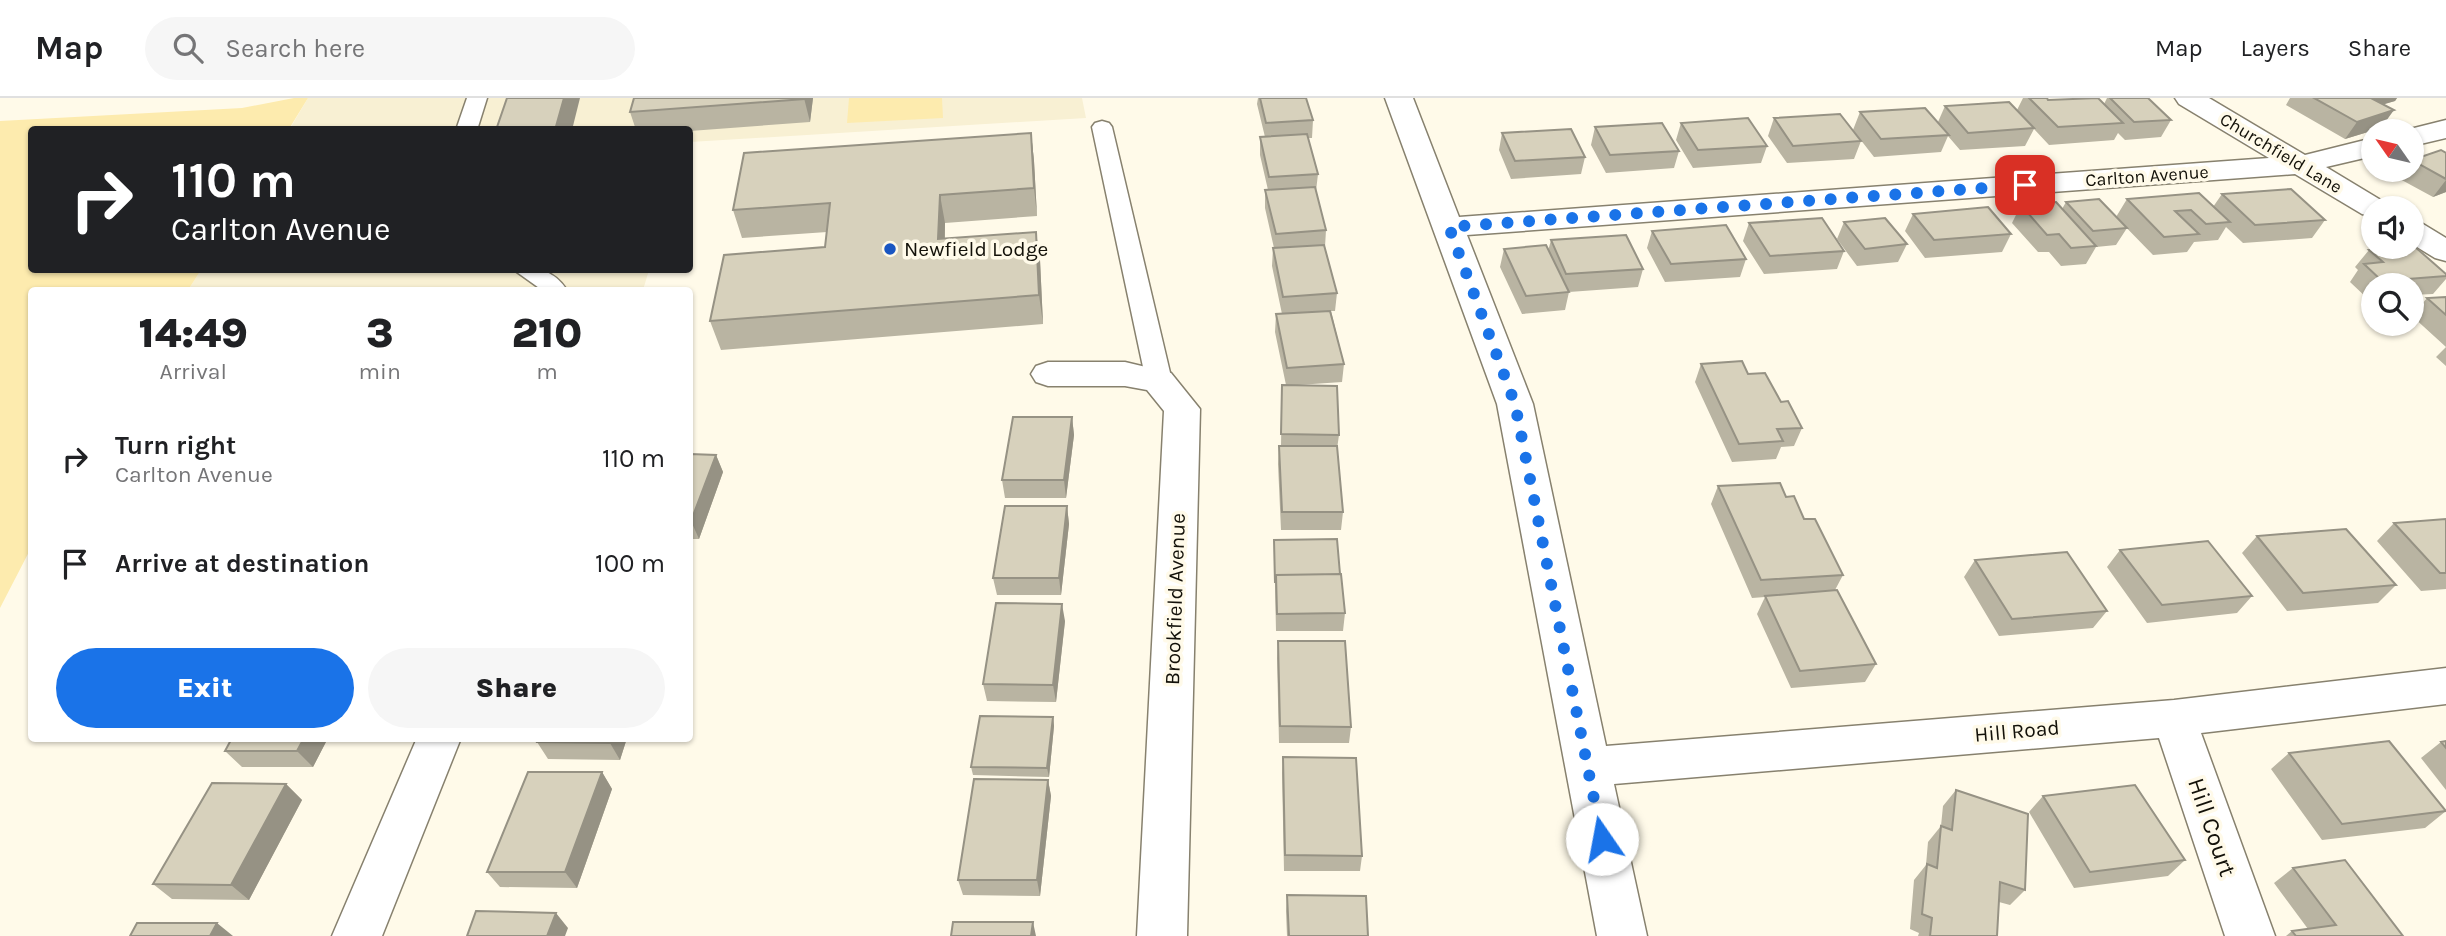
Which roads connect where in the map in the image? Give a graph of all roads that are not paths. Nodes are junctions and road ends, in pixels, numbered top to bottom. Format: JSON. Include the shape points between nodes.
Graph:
{"nodes":[{"id":1,"x":477,"y":98,"type":"edge"},
{"id":2,"x":1399,"y":98,"type":"edge"},
{"id":3,"x":2189,"y":98,"type":"edge"},
{"id":4,"x":467,"y":126,"type":"edge"},
{"id":5,"x":1102,"y":127,"type":"dead end"},
{"id":6,"x":2446,"y":129,"type":"edge"},
{"id":7,"x":2424,"y":134,"type":"edge"},
{"id":8,"x":2361,"y":150,"type":"edge"},
{"id":9,"x":2299,"y":165,"type":"junction"},
{"id":10,"x":2361,"y":201,"type":"edge"},
{"id":11,"x":1449,"y":227,"type":"junction"},
{"id":12,"x":2424,"y":238,"type":"edge"},
{"id":13,"x":2446,"y":251,"type":"edge"},
{"id":14,"x":1048,"y":374,"type":"dead end"},
{"id":15,"x":1159,"y":381,"type":"junction"},
{"id":16,"x":2446,"y":686,"type":"edge"},
{"id":17,"x":2174,"y":718,"type":"junction"},
{"id":18,"x":437,"y":742,"type":"edge"},
{"id":19,"x":1587,"y":767,"type":"junction"},
{"id":20,"x":357,"y":936,"type":"edge"},
{"id":21,"x":1162,"y":936,"type":"edge"},
{"id":22,"x":1622,"y":936,"type":"edge"},
{"id":23,"x":2250,"y":936,"type":"edge"}],
"edges":[{"from":1,"to":4,"type":"lane"},
{"from":2,"to":11,"type":"street"},
{"from":3,"to":9,"type":"street","name":"Churchfield Lane"},
{"from":5,"to":15,"type":"lane"},
{"from":6,"to":7,"type":"street"},
{"from":8,"to":9,"type":"street","name":"Carlton Avenue"},
{"from":9,"to":10,"type":"street","name":"Churchfield Lane"},
{"from":9,"to":11,"type":"street","name":"Carlton Avenue"},
{"from":11,"to":19,"type":"street","via":[[1515,404]]},
{"from":12,"to":13,"type":"street"},
{"from":14,"to":15,"type":"street","via":[[1125,374]]},
{"from":15,"to":21,"type":"street","name":"Brookfield Avenue","via":[[1182,409]]},
{"from":16,"to":17,"type":"street","name":"Hill Road"},
{"from":17,"to":19,"type":"street","name":"Hill Road"},
{"from":17,"to":23,"type":"street","name":"Hill Court"},
{"from":18,"to":20,"type":"street"},
{"from":19,"to":22,"type":"street"}]}
